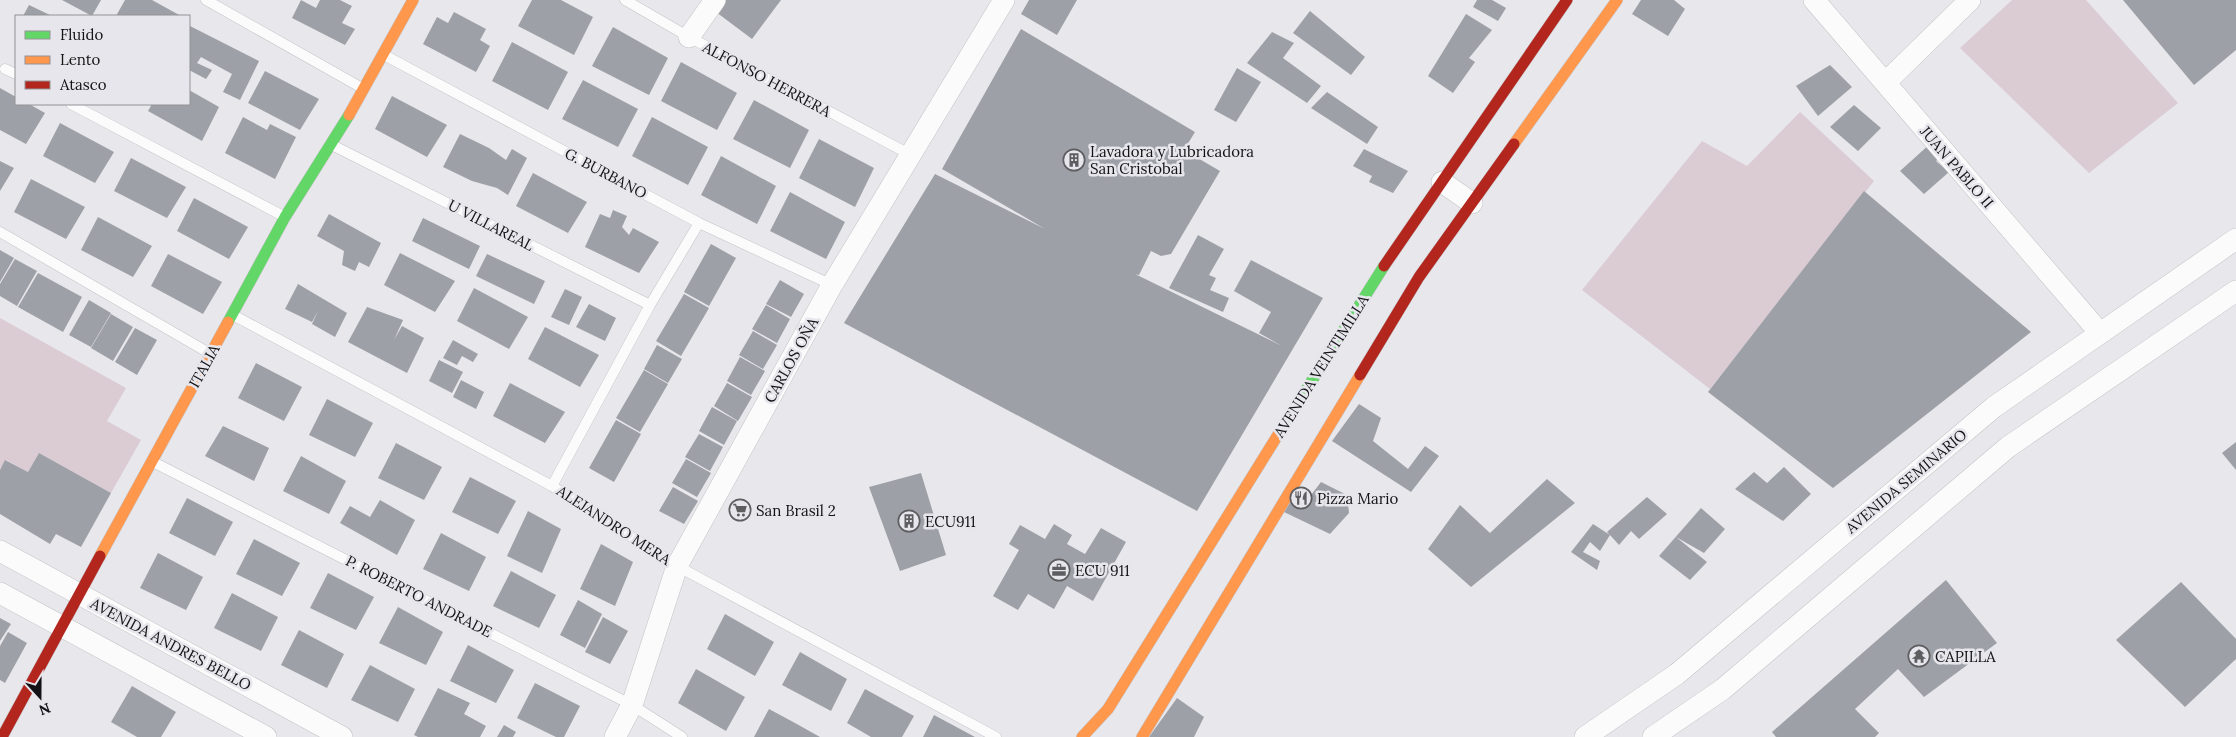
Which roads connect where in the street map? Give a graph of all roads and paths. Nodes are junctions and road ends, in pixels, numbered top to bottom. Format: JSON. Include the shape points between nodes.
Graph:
{"nodes":[{"id":1,"x":206,"y":0,"type":"edge"},
{"id":2,"x":413,"y":0,"type":"edge"},
{"id":3,"x":625,"y":0,"type":"edge"},
{"id":4,"x":715,"y":0,"type":"edge"},
{"id":5,"x":1004,"y":0,"type":"edge"},
{"id":6,"x":1568,"y":0,"type":"edge"},
{"id":7,"x":1617,"y":0,"type":"edge"},
{"id":8,"x":1814,"y":0,"type":"edge"},
{"id":9,"x":1970,"y":0,"type":"edge"},
{"id":10,"x":689,"y":37,"type":"junction"},
{"id":11,"x":383,"y":54,"type":"junction"},
{"id":12,"x":5,"y":69,"type":"dead end"},
{"id":13,"x":15,"y":74,"type":"edge"},
{"id":14,"x":1885,"y":83,"type":"junction"},
{"id":15,"x":363,"y":88,"type":"junction"},
{"id":16,"x":73,"y":105,"type":"edge"},
{"id":17,"x":332,"y":145,"type":"junction"},
{"id":18,"x":911,"y":155,"type":"junction"},
{"id":19,"x":1442,"y":182,"type":"junction"},
{"id":20,"x":1472,"y":203,"type":"junction"},
{"id":21,"x":285,"y":217,"type":"junction"},
{"id":22,"x":699,"y":223,"type":"junction"},
{"id":23,"x":0,"y":232,"type":"edge"},
{"id":24,"x":2236,"y":239,"type":"edge"},
{"id":25,"x":832,"y":285,"type":"junction"},
{"id":26,"x":2236,"y":291,"type":"edge"},
{"id":27,"x":650,"y":305,"type":"junction"},
{"id":28,"x":232,"y":314,"type":"junction"},
{"id":29,"x":2100,"y":333,"type":"junction"},
{"id":30,"x":211,"y":354,"type":"junction"},
{"id":31,"x":152,"y":461,"type":"junction"},
{"id":32,"x":552,"y":486,"type":"junction"},
{"id":33,"x":0,"y":552,"type":"edge"},
{"id":34,"x":677,"y":566,"type":"junction"},
{"id":35,"x":0,"y":594,"type":"edge"},
{"id":36,"x":80,"y":595,"type":"junction"},
{"id":37,"x":62,"y":628,"type":"junction"},
{"id":38,"x":632,"y":705,"type":"junction"},
{"id":39,"x":2,"y":737,"type":"edge"},
{"id":40,"x":266,"y":737,"type":"edge"},
{"id":41,"x":342,"y":737,"type":"edge"},
{"id":42,"x":615,"y":737,"type":"edge"},
{"id":43,"x":682,"y":737,"type":"edge"},
{"id":44,"x":996,"y":737,"type":"edge"},
{"id":45,"x":1082,"y":737,"type":"edge"},
{"id":46,"x":1142,"y":737,"type":"edge"},
{"id":47,"x":1585,"y":737,"type":"edge"},
{"id":48,"x":1653,"y":737,"type":"edge"}],
"edges":[{"from":1,"to":15,"type":"lane"},
{"from":2,"to":11,"type":"main road","name":"ITALIA"},
{"from":3,"to":10,"type":"lane","name":"ALFONSO HERRERA"},
{"from":4,"to":10,"type":"street"},
{"from":5,"to":18,"type":"street","name":"CARLOS OÑA"},
{"from":6,"to":19,"type":"main road","name":"AVENIDA VEINTIMILLA"},
{"from":7,"to":20,"type":"main road"},
{"from":8,"to":14,"type":"street","name":"JUAN PABLO II"},
{"from":9,"to":14,"type":"street"},
{"from":10,"to":18,"type":"lane","name":"ALFONSO HERRERA"},
{"from":11,"to":15,"type":"main road","name":"ITALIA"},
{"from":11,"to":22,"type":"lane","name":"G. BURBANO"},
{"from":12,"to":13,"type":"lane"},
{"from":14,"to":29,"type":"street","name":"JUAN PABLO II"},
{"from":15,"to":17,"type":"main road","name":"ITALIA"},
{"from":16,"to":21,"type":"lane"},
{"from":17,"to":21,"type":"main road","name":"ITALIA"},
{"from":17,"to":27,"type":"lane","name":"U VILLAREAL"},
{"from":18,"to":25,"type":"street","name":"CARLOS OÑA"},
{"from":19,"to":20,"type":"street"},
{"from":19,"to":45,"type":"main road","name":"AVENIDA VEINTIMILLA","via":[[1374,281],[1108,709]]},
{"from":20,"to":46,"type":"main road","via":[[1419,277]]},
{"from":21,"to":28,"type":"main road","name":"ITALIA"},
{"from":22,"to":25,"type":"lane","name":"G. BURBANO"},
{"from":22,"to":27,"type":"lane"},
{"from":22,"to":32,"type":"lane"},
{"from":23,"to":30,"type":"lane"},
{"from":24,"to":29,"type":"street","name":"AVENIDA SEMINARIO"},
{"from":25,"to":34,"type":"street","name":"CARLOS OÑA"},
{"from":26,"to":48,"type":"street","via":[[2008,447],[1723,689]]},
{"from":27,"to":32,"type":"lane"},
{"from":28,"to":30,"type":"main road","name":"ITALIA"},
{"from":28,"to":32,"type":"lane","name":"ALEJANDRO MERA"},
{"from":29,"to":47,"type":"street","name":"AVENIDA SEMINARIO","via":[[1994,406],[1678,674]]},
{"from":30,"to":31,"type":"main road","name":"ITALIA"},
{"from":31,"to":36,"type":"main road","name":"ITALIA"},
{"from":31,"to":38,"type":"lane","name":"P. ROBERTO ANDRADE"},
{"from":32,"to":34,"type":"lane","name":"ALEJANDRO MERA"},
{"from":33,"to":36,"type":"street","name":"AVENIDA ANDRES BELLO"},
{"from":34,"to":38,"type":"street","name":"CARLOS OÑA"},
{"from":34,"to":44,"type":"lane","name":"ALEJANDRO MERA"},
{"from":35,"to":37,"type":"street"},
{"from":36,"to":37,"type":"main road","name":"ITALIA"},
{"from":36,"to":41,"type":"street","name":"AVENIDA ANDRES BELLO"},
{"from":37,"to":39,"type":"main road","name":"ITALIA"},
{"from":37,"to":40,"type":"street"},
{"from":38,"to":42,"type":"street","name":"CARLOS OÑA"},
{"from":38,"to":43,"type":"lane","name":"P. ROBERTO ANDRADE"}]}
